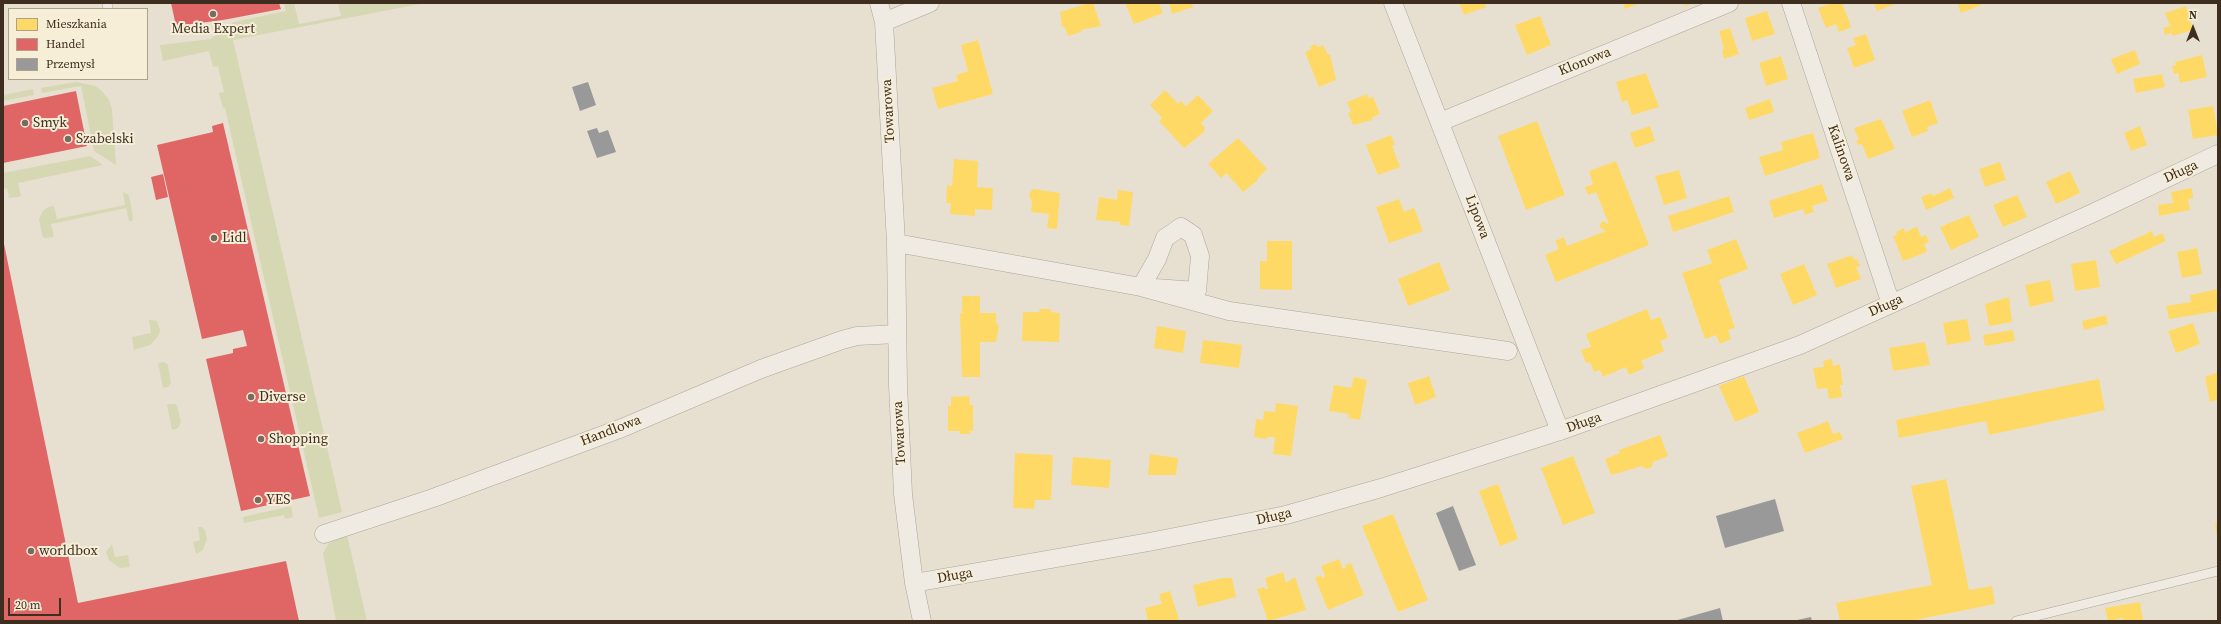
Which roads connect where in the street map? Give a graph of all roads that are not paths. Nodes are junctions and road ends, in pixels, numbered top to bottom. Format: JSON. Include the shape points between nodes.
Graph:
{"nodes":[{"id":1,"x":879,"y":3,"type":"edge"},
{"id":2,"x":930,"y":3,"type":"edge"},
{"id":3,"x":1393,"y":3,"type":"edge"},
{"id":4,"x":1729,"y":3,"type":"edge"},
{"id":5,"x":1791,"y":3,"type":"edge"},
{"id":6,"x":884,"y":22,"type":"junction"},
{"id":7,"x":1440,"y":122,"type":"junction"},
{"id":8,"x":2218,"y":154,"type":"edge"},
{"id":9,"x":896,"y":243,"type":"junction"},
{"id":10,"x":1892,"y":304,"type":"junction"},
{"id":11,"x":897,"y":334,"type":"junction"},
{"id":12,"x":1508,"y":351,"type":"dead end"},
{"id":13,"x":1560,"y":431,"type":"junction"},
{"id":14,"x":324,"y":534,"type":"dead end"},
{"id":15,"x":2218,"y":571,"type":"edge"},
{"id":16,"x":914,"y":583,"type":"junction"},
{"id":17,"x":922,"y":621,"type":"edge"},
{"id":18,"x":2016,"y":621,"type":"edge"}],
"edges":[{"from":1,"to":6,"type":"street","name":"Towarowa"},
{"from":2,"to":6,"type":"street"},
{"from":3,"to":7,"type":"street","name":"Lipowa"},
{"from":4,"to":7,"type":"street","name":"Klonowa"},
{"from":5,"to":10,"type":"street","name":"Kalinowa"},
{"from":6,"to":9,"type":"street","name":"Towarowa"},
{"from":7,"to":13,"type":"street","name":"Lipowa"},
{"from":8,"to":10,"type":"street","name":"Długa"},
{"from":9,"to":11,"type":"street","name":"Towarowa"},
{"from":9,"to":12,"type":"street","via":[[1141,287],[1229,311]]},
{"from":10,"to":13,"type":"street","name":"Długa","via":[[1800,345]]},
{"from":11,"to":14,"type":"street","name":"Handlowa","via":[[858,336],[842,340],[761,369],[586,441],[434,498]]},
{"from":11,"to":16,"type":"street","name":"Towarowa","via":[[903,494]]},
{"from":13,"to":16,"type":"street","name":"Długa","via":[[1381,488],[1286,515]]},
{"from":15,"to":18,"type":"lane"},
{"from":16,"to":17,"type":"street","name":"Towarowa"}]}
